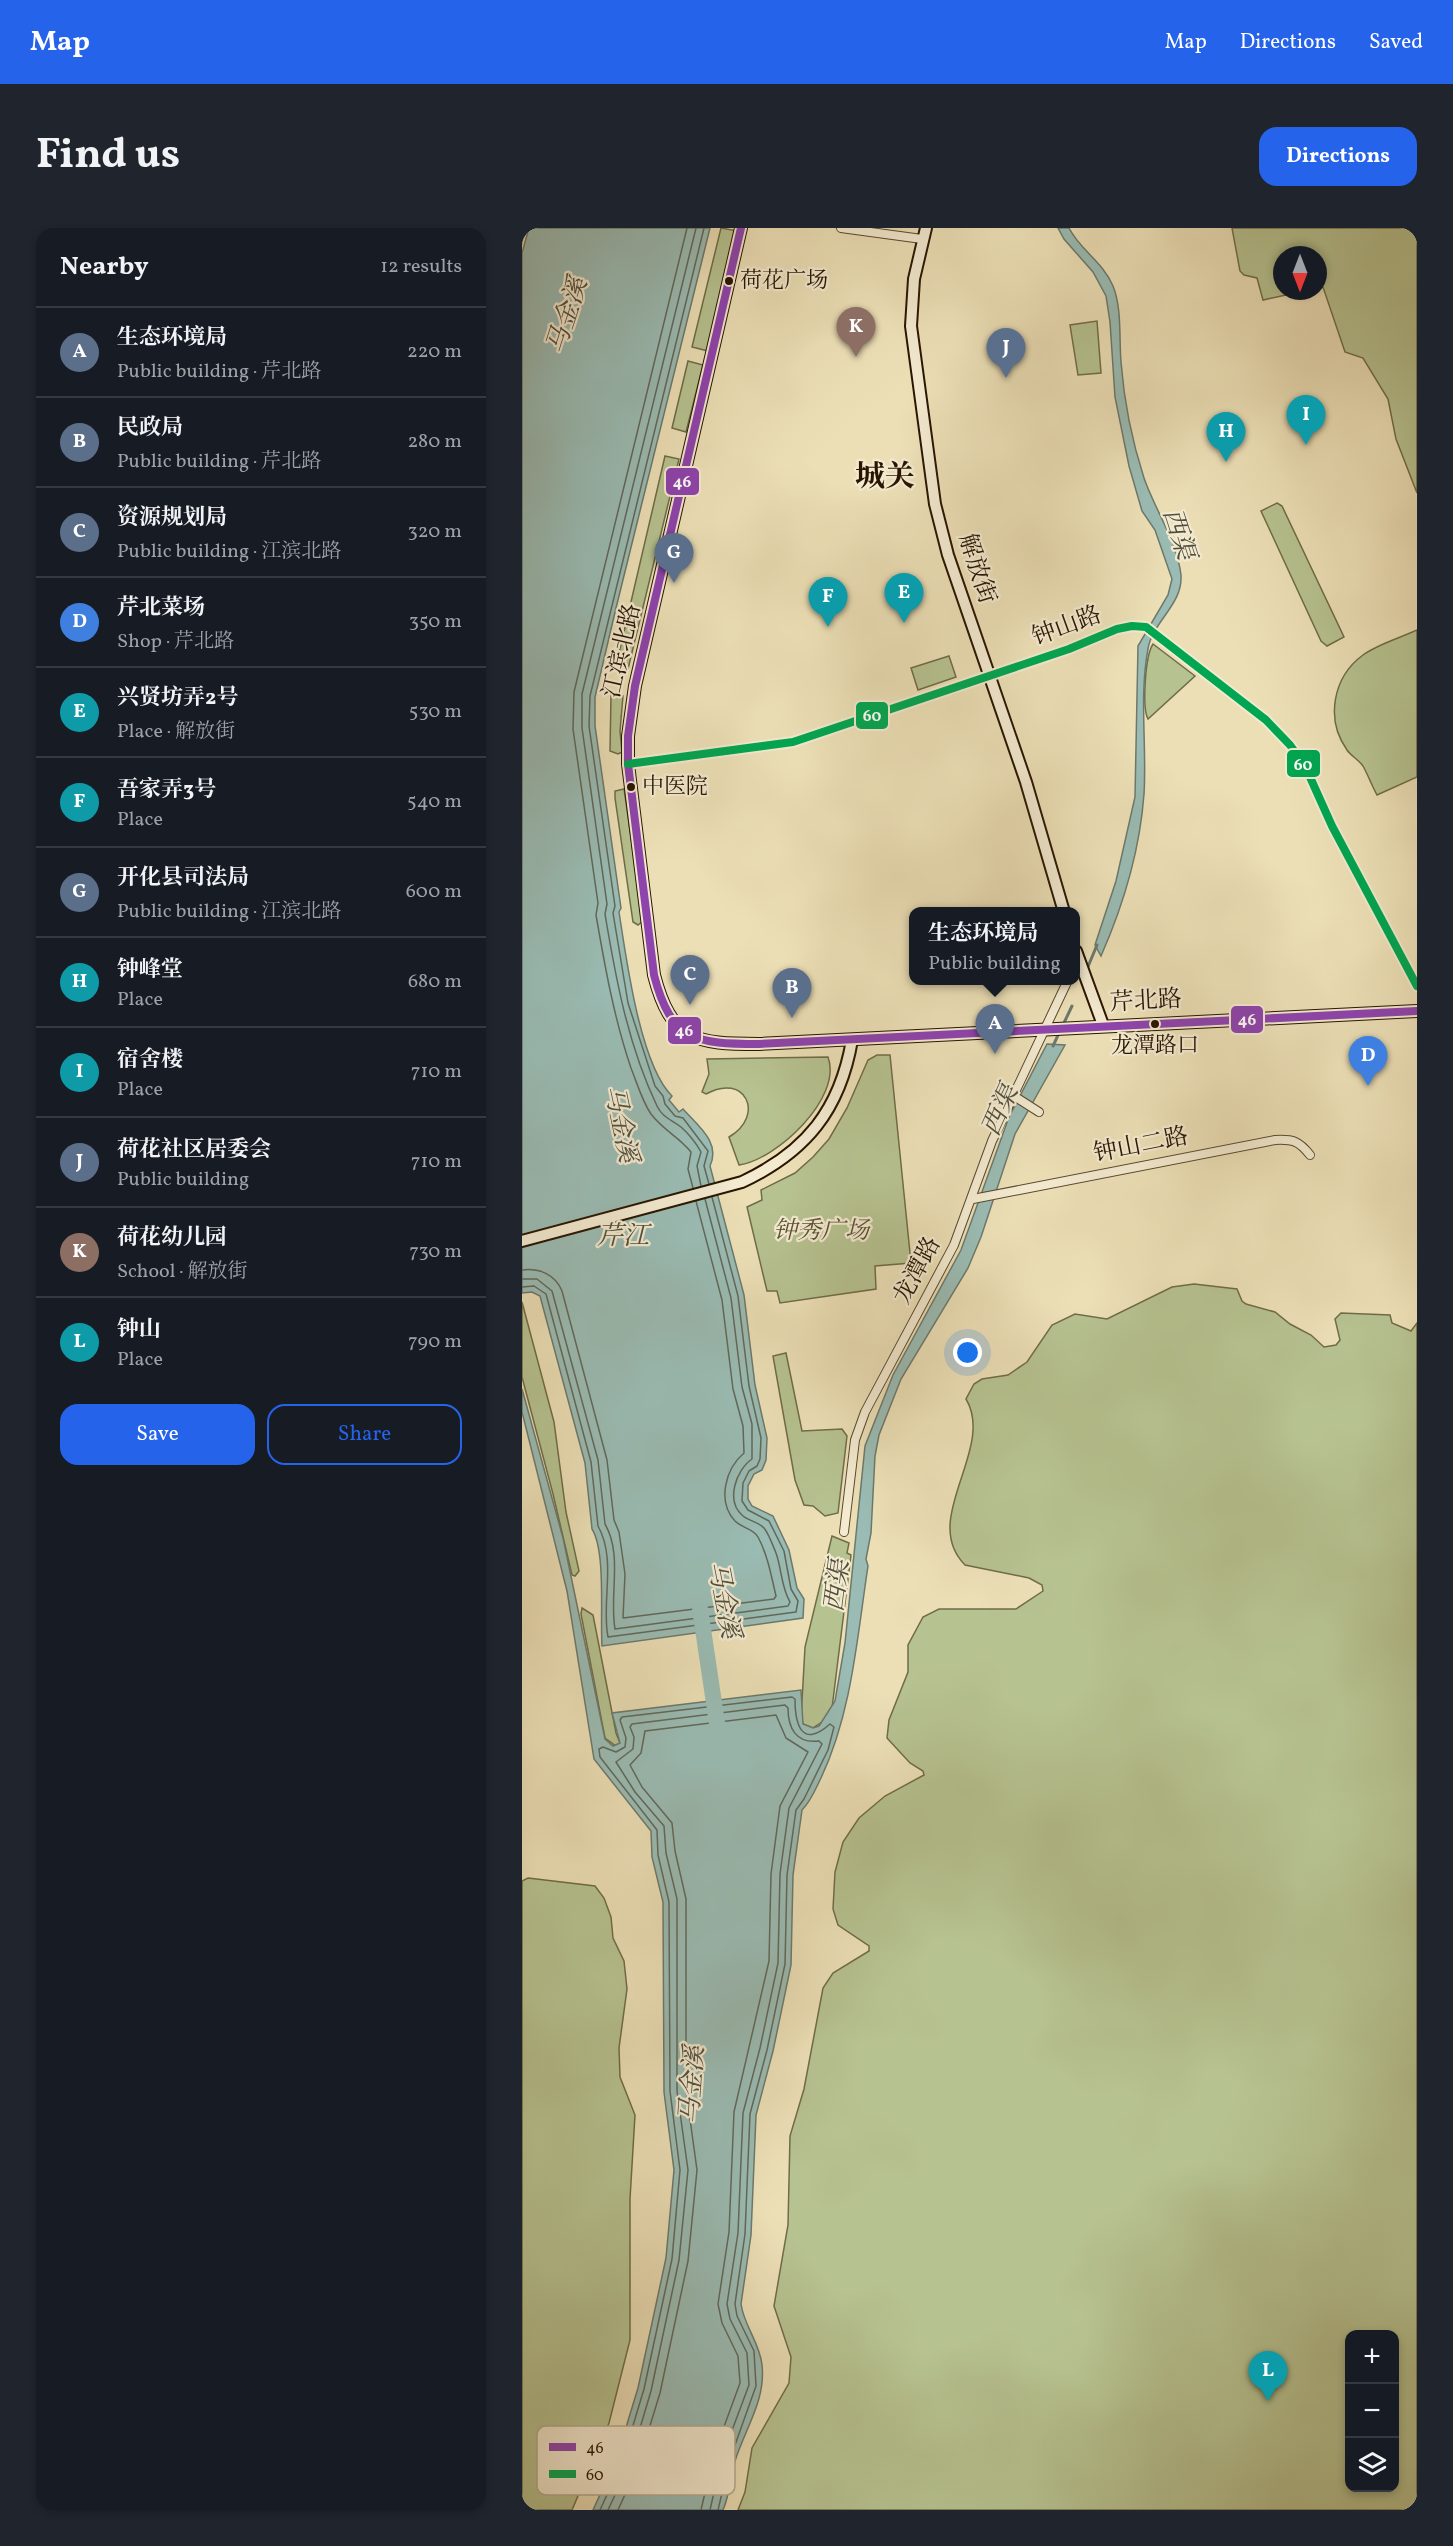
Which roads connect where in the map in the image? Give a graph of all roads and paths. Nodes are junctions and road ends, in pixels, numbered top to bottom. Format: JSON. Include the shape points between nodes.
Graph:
{"nodes":[{"id":1,"x":741,"y":228,"type":"edge"},
{"id":2,"x":841,"y":228,"type":"edge"},
{"id":3,"x":926,"y":228,"type":"edge"},
{"id":4,"x":922,"y":239,"type":"junction"},
{"id":5,"x":989,"y":675,"type":"junction"},
{"id":6,"x":628,"y":764,"type":"junction"},
{"id":7,"x":1063,"y":907,"type":"edge"},
{"id":8,"x":1080,"y":966,"type":"edge"},
{"id":9,"x":1066,"y":985,"type":"edge"},
{"id":10,"x":1417,"y":986,"type":"edge"},
{"id":11,"x":1417,"y":1011,"type":"edge"},
{"id":12,"x":1103,"y":1026,"type":"junction"},
{"id":13,"x":1043,"y":1030,"type":"junction"},
{"id":14,"x":698,"y":1039,"type":"joint"},
{"id":15,"x":852,"y":1040,"type":"junction"},
{"id":16,"x":1014,"y":1096,"type":"junction"},
{"id":17,"x":1039,"y":1112,"type":"dead end"},
{"id":18,"x":1310,"y":1155,"type":"dead end"},
{"id":19,"x":973,"y":1198,"type":"junction"},
{"id":20,"x":522,"y":1241,"type":"edge"},
{"id":21,"x":844,"y":1532,"type":"dead end"}],
"edges":[{"from":1,"to":6,"type":"main road","name":"江滨北路","via":[[635,686]]},
{"from":2,"to":4,"type":"street"},
{"from":3,"to":4,"type":"main road","name":"解放街"},
{"from":4,"to":5,"type":"main road","name":"解放街","via":[[911,326],[935,504]]},
{"from":5,"to":6,"type":"street","name":"钟山路","via":[[793,742]]},
{"from":5,"to":7,"type":"main road","name":"解放街"},
{"from":5,"to":10,"type":"street","name":"钟山路","via":[[1124,627],[1146,627],[1160,635],[1266,720],[1295,752]]},
{"from":6,"to":14,"type":"main road","name":"江滨北路","via":[[654,975],[671,1019]]},
{"from":8,"to":12,"type":"main road"},
{"from":9,"to":13,"type":"street","name":"龙潭路"},
{"from":11,"to":12,"type":"main road","name":"芹北路"},
{"from":12,"to":13,"type":"main road","name":"芹北路"},
{"from":13,"to":15,"type":"main road","name":"芹北路"},
{"from":13,"to":16,"type":"street","name":"龙潭路"},
{"from":14,"to":15,"type":"main road","name":"芹北路","via":[[741,1044]]},
{"from":15,"to":20,"type":"main road","via":[[842,1082],[822,1120],[783,1159],[742,1182]]},
{"from":16,"to":17,"type":"street"},
{"from":16,"to":19,"type":"street","name":"龙潭路","via":[[992,1141]]},
{"from":18,"to":19,"type":"street","name":"钟山二路","via":[[1300,1142],[1275,1140]]},
{"from":19,"to":21,"type":"street","name":"龙潭路","via":[[954,1245],[865,1412],[855,1440]]}]}
